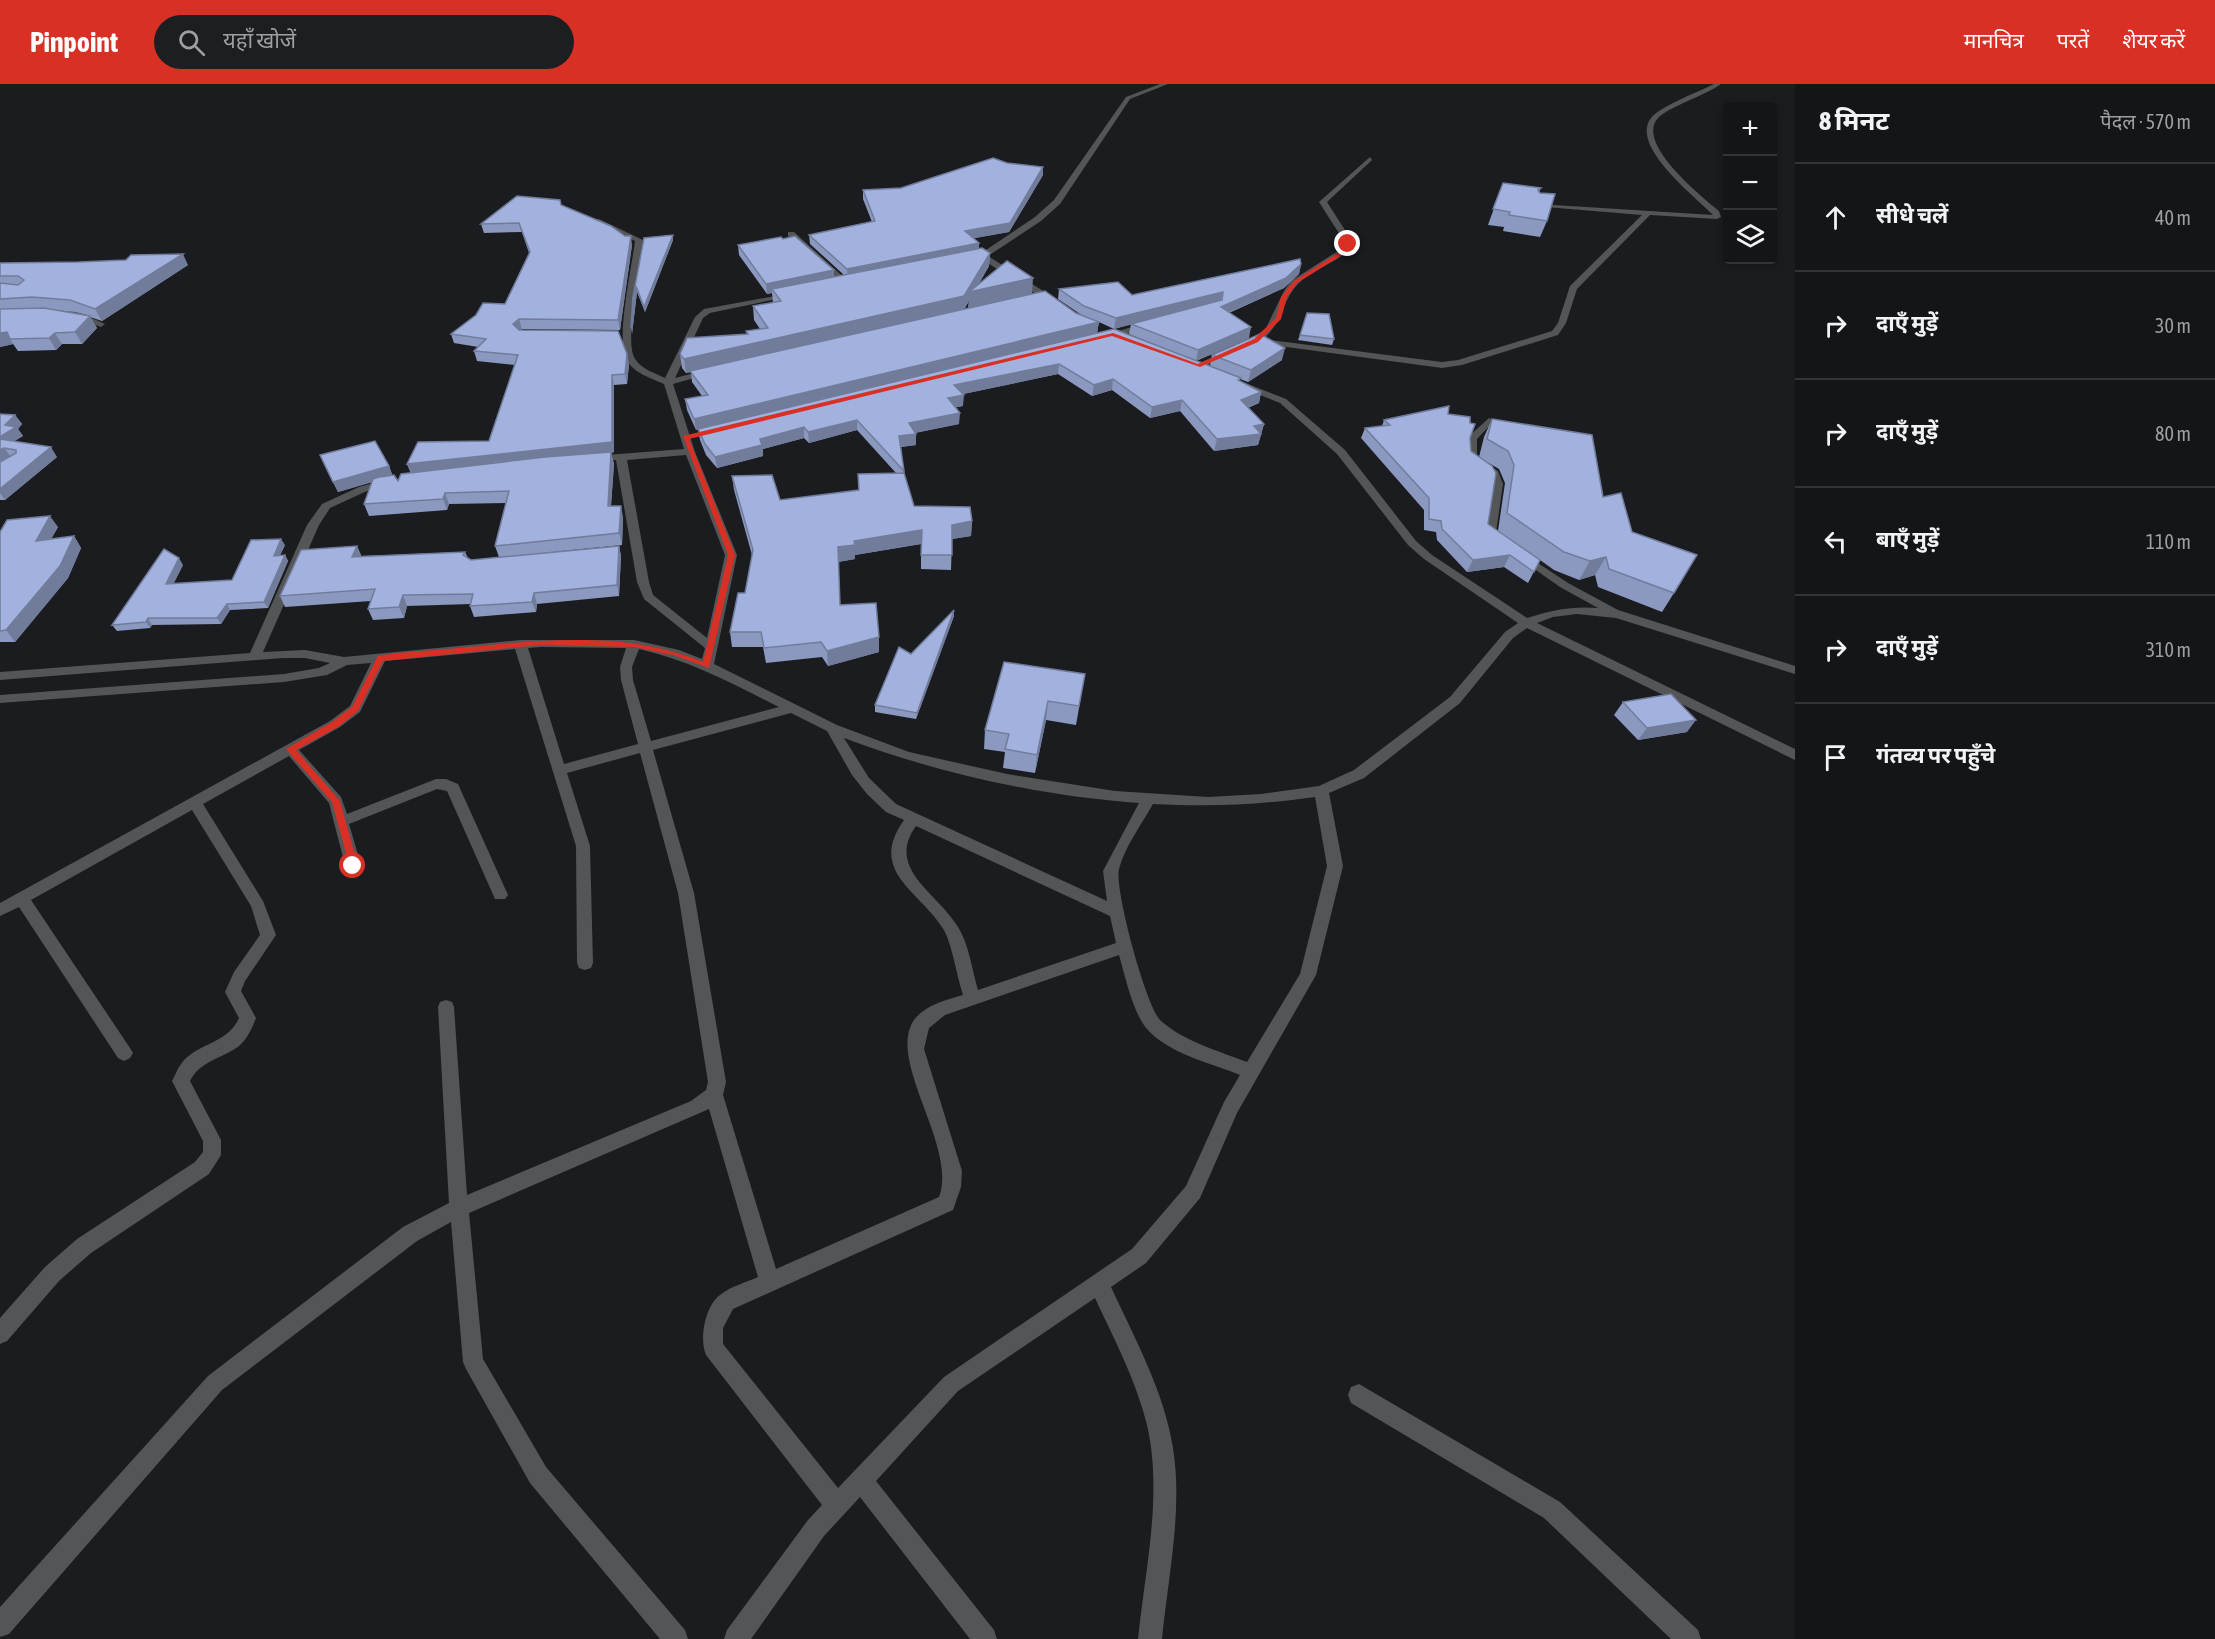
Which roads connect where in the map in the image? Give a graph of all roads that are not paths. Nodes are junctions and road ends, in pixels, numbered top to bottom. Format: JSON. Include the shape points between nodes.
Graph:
{"nodes":[{"id":1,"x":1165,"y":84,"type":"edge"},
{"id":2,"x":1718,"y":84,"type":"edge"},
{"id":3,"x":1370,"y":159,"type":"dead end"},
{"id":4,"x":1538,"y":206,"type":"edge"},
{"id":5,"x":1648,"y":213,"type":"junction"},
{"id":6,"x":588,"y":218,"type":"edge"},
{"id":7,"x":791,"y":234,"type":"edge"},
{"id":8,"x":983,"y":256,"type":"junction"},
{"id":9,"x":972,"y":259,"type":"edge"},
{"id":10,"x":858,"y":283,"type":"edge"},
{"id":11,"x":847,"y":285,"type":"junction"},
{"id":12,"x":835,"y":288,"type":"edge"},
{"id":13,"x":800,"y":294,"type":"edge"},
{"id":14,"x":1034,"y":299,"type":"edge"},
{"id":15,"x":43,"y":314,"type":"edge"},
{"id":16,"x":1159,"y":322,"type":"edge"},
{"id":17,"x":101,"y":324,"type":"edge"},
{"id":18,"x":1096,"y":327,"type":"edge"},
{"id":19,"x":615,"y":334,"type":"edge"},
{"id":20,"x":1113,"y":334,"type":"junction"},
{"id":21,"x":627,"y":335,"type":"junction"},
{"id":22,"x":1090,"y":340,"type":"edge"},
{"id":23,"x":1256,"y":340,"type":"junction"},
{"id":24,"x":1133,"y":341,"type":"edge"},
{"id":25,"x":1246,"y":345,"type":"edge"},
{"id":26,"x":1236,"y":349,"type":"edge"},
{"id":27,"x":1187,"y":362,"type":"edge"},
{"id":28,"x":1198,"y":366,"type":"junction"},
{"id":29,"x":724,"y":369,"type":"edge"},
{"id":30,"x":1214,"y":373,"type":"edge"},
{"id":31,"x":1233,"y":381,"type":"edge"},
{"id":32,"x":668,"y":382,"type":"junction"},
{"id":33,"x":1489,"y":421,"type":"edge"},
{"id":34,"x":690,"y":452,"type":"junction"},
{"id":35,"x":621,"y":457,"type":"junction"},
{"id":36,"x":579,"y":461,"type":"edge"},
{"id":37,"x":401,"y":480,"type":"edge"},
{"id":38,"x":1617,"y":614,"type":"junction"},
{"id":39,"x":1526,"y":623,"type":"junction"},
{"id":40,"x":520,"y":644,"type":"junction"},
{"id":41,"x":634,"y":644,"type":"junction"},
{"id":42,"x":711,"y":646,"type":"junction"},
{"id":43,"x":254,"y":657,"type":"junction"},
{"id":44,"x":380,"y":658,"type":"junction"},
{"id":45,"x":344,"y":661,"type":"junction"},
{"id":46,"x":706,"y":666,"type":"junction"},
{"id":47,"x":1795,"y":670,"type":"edge"},
{"id":48,"x":0,"y":676,"type":"edge"},
{"id":49,"x":0,"y":699,"type":"edge"},
{"id":50,"x":793,"y":708,"type":"junction"},
{"id":51,"x":832,"y":728,"type":"junction"},
{"id":52,"x":646,"y":748,"type":"junction"},
{"id":53,"x":291,"y":749,"type":"junction"},
{"id":54,"x":1795,"y":755,"type":"edge"},
{"id":55,"x":559,"y":770,"type":"junction"},
{"id":56,"x":1321,"y":791,"type":"junction"},
{"id":57,"x":1149,"y":798,"type":"junction"},
{"id":58,"x":194,"y":802,"type":"junction"},
{"id":59,"x":913,"y":818,"type":"junction"},
{"id":60,"x":343,"y":821,"type":"junction"},
{"id":61,"x":353,"y":866,"type":"dead end"},
{"id":62,"x":500,"y":895,"type":"dead end"},
{"id":63,"x":21,"y":898,"type":"junction"},
{"id":64,"x":0,"y":910,"type":"edge"},
{"id":65,"x":1118,"y":913,"type":"junction"},
{"id":66,"x":1126,"y":946,"type":"junction"},
{"id":67,"x":585,"y":963,"type":"dead end"},
{"id":68,"x":972,"y":999,"type":"junction"},
{"id":69,"x":446,"y":1007,"type":"dead end"},
{"id":70,"x":124,"y":1053,"type":"dead end"},
{"id":71,"x":1251,"y":1072,"type":"junction"},
{"id":72,"x":714,"y":1095,"type":"junction"},
{"id":73,"x":458,"y":1208,"type":"junction"},
{"id":74,"x":770,"y":1283,"type":"junction"},
{"id":75,"x":1099,"y":1283,"type":"junction"},
{"id":76,"x":0,"y":1334,"type":"edge"},
{"id":77,"x":1359,"y":1395,"type":"dead end"},
{"id":78,"x":861,"y":1479,"type":"junction"},
{"id":79,"x":837,"y":1505,"type":"junction"},
{"id":80,"x":0,"y":1625,"type":"edge"},
{"id":81,"x":676,"y":1639,"type":"edge"},
{"id":82,"x":736,"y":1639,"type":"edge"},
{"id":83,"x":985,"y":1639,"type":"edge"},
{"id":84,"x":1150,"y":1639,"type":"edge"},
{"id":85,"x":1689,"y":1639,"type":"edge"}],
"edges":[{"from":1,"to":8,"type":"street","via":[[1128,98],[1057,202]]},
{"from":2,"to":5,"type":"street","via":[[1656,116],[1652,128],[1660,160],[1717,217]]},
{"from":3,"to":23,"type":"street","via":[[1323,202],[1346,238],[1346,250],[1296,282],[1284,297],[1278,319]]},
{"from":4,"to":5,"type":"street"},
{"from":5,"to":23,"type":"street","via":[[1573,288],[1561,328],[1543,338],[1442,365]]},
{"from":6,"to":21,"type":"street","via":[[639,240]]},
{"from":7,"to":11,"type":"street"},
{"from":8,"to":9,"type":"street"},
{"from":8,"to":14,"type":"street","via":[[1049,299]]},
{"from":10,"to":11,"type":"street"},
{"from":11,"to":12,"type":"street"},
{"from":13,"to":32,"type":"street","via":[[707,311],[695,325]]},
{"from":15,"to":17,"type":"street","via":[[73,313]]},
{"from":16,"to":20,"type":"street"},
{"from":18,"to":20,"type":"street"},
{"from":19,"to":21,"type":"street"},
{"from":20,"to":22,"type":"street"},
{"from":20,"to":24,"type":"street"},
{"from":21,"to":32,"type":"street","via":[[630,358],[637,366]]},
{"from":23,"to":25,"type":"street"},
{"from":26,"to":28,"type":"street"},
{"from":27,"to":28,"type":"street"},
{"from":28,"to":30,"type":"street"},
{"from":29,"to":32,"type":"street"},
{"from":31,"to":39,"type":"street","via":[[1283,401],[1341,452],[1412,543]]},
{"from":32,"to":34,"type":"street","via":[[691,436]]},
{"from":33,"to":38,"type":"street","via":[[1472,438],[1471,451],[1472,459],[1494,473],[1498,484],[1490,533],[1564,585]]},
{"from":34,"to":35,"type":"street"},
{"from":34,"to":42,"type":"street","via":[[731,555]]},
{"from":35,"to":36,"type":"street"},
{"from":35,"to":42,"type":"street","via":[[632,549],[648,596]]},
{"from":37,"to":43,"type":"street","via":[[363,489],[326,506],[313,525]]},
{"from":38,"to":39,"type":"street","via":[[1577,610]]},
{"from":38,"to":47,"type":"street"},
{"from":39,"to":54,"type":"street"},
{"from":39,"to":56,"type":"street","via":[[1509,635],[1455,700],[1359,774]]},
{"from":40,"to":41,"type":"street"},
{"from":40,"to":44,"type":"street"},
{"from":40,"to":55,"type":"street"},
{"from":41,"to":46,"type":"street","via":[[675,653]]},
{"from":41,"to":52,"type":"street","via":[[626,667],[627,680]]},
{"from":42,"to":46,"type":"street"},
{"from":43,"to":45,"type":"street","via":[[305,654]]},
{"from":43,"to":48,"type":"street"},
{"from":44,"to":45,"type":"street"},
{"from":44,"to":53,"type":"street","via":[[355,709]]},
{"from":45,"to":49,"type":"street","via":[[322,672],[284,678]]},
{"from":46,"to":50,"type":"street"},
{"from":50,"to":51,"type":"street"},
{"from":50,"to":52,"type":"street"},
{"from":51,"to":57,"type":"street","via":[[906,756],[1007,779]]},
{"from":51,"to":59,"type":"street","via":[[875,796]]},
{"from":52,"to":55,"type":"street"},
{"from":52,"to":72,"type":"street","via":[[686,893],[717,1082]]},
{"from":53,"to":58,"type":"street"},
{"from":53,"to":60,"type":"street","via":[[330,791]]},
{"from":55,"to":67,"type":"street","via":[[583,846]]},
{"from":56,"to":57,"type":"street","via":[[1208,802]]},
{"from":56,"to":71,"type":"street","via":[[1335,866],[1308,975]]},
{"from":57,"to":65,"type":"street","via":[[1111,871]]},
{"from":58,"to":63,"type":"street"},
{"from":58,"to":76,"type":"street","via":[[258,905],[268,935],[261,950],[237,978],[233,992],[248,1018],[244,1031],[232,1043],[197,1059],[185,1069],[181,1081],[212,1140],[212,1155],[202,1168],[84,1246],[52,1274]]},
{"from":59,"to":65,"type":"street"},
{"from":59,"to":68,"type":"street","via":[[899,838],[900,867],[952,930]]},
{"from":60,"to":61,"type":"street"},
{"from":60,"to":62,"type":"street","via":[[436,784],[446,784],[453,788]]},
{"from":63,"to":64,"type":"street"},
{"from":63,"to":70,"type":"street"},
{"from":65,"to":66,"type":"street"},
{"from":66,"to":68,"type":"street"},
{"from":66,"to":71,"type":"street","via":[[1141,1004],[1150,1022],[1165,1034]]},
{"from":68,"to":74,"type":"street","via":[[939,1010],[921,1024],[915,1049],[953,1171],[946,1203]]},
{"from":69,"to":73,"type":"street"},
{"from":71,"to":75,"type":"street","via":[[1230,1108],[1193,1192],[1139,1256]]},
{"from":72,"to":73,"type":"street","via":[[697,1107]]},
{"from":72,"to":74,"type":"street"},
{"from":73,"to":80,"type":"street","via":[[411,1234],[215,1383]]},
{"from":73,"to":81,"type":"street","via":[[473,1362],[537,1475]]},
{"from":74,"to":79,"type":"street","via":[[726,1302],[713,1326],[713,1348]]},
{"from":75,"to":78,"type":"street","via":[[951,1384]]},
{"from":75,"to":84,"type":"street","via":[[1148,1398],[1164,1473]]},
{"from":77,"to":85,"type":"street","via":[[1552,1510]]},
{"from":78,"to":79,"type":"street"},
{"from":78,"to":83,"type":"street"},
{"from":79,"to":82,"type":"street"}]}
